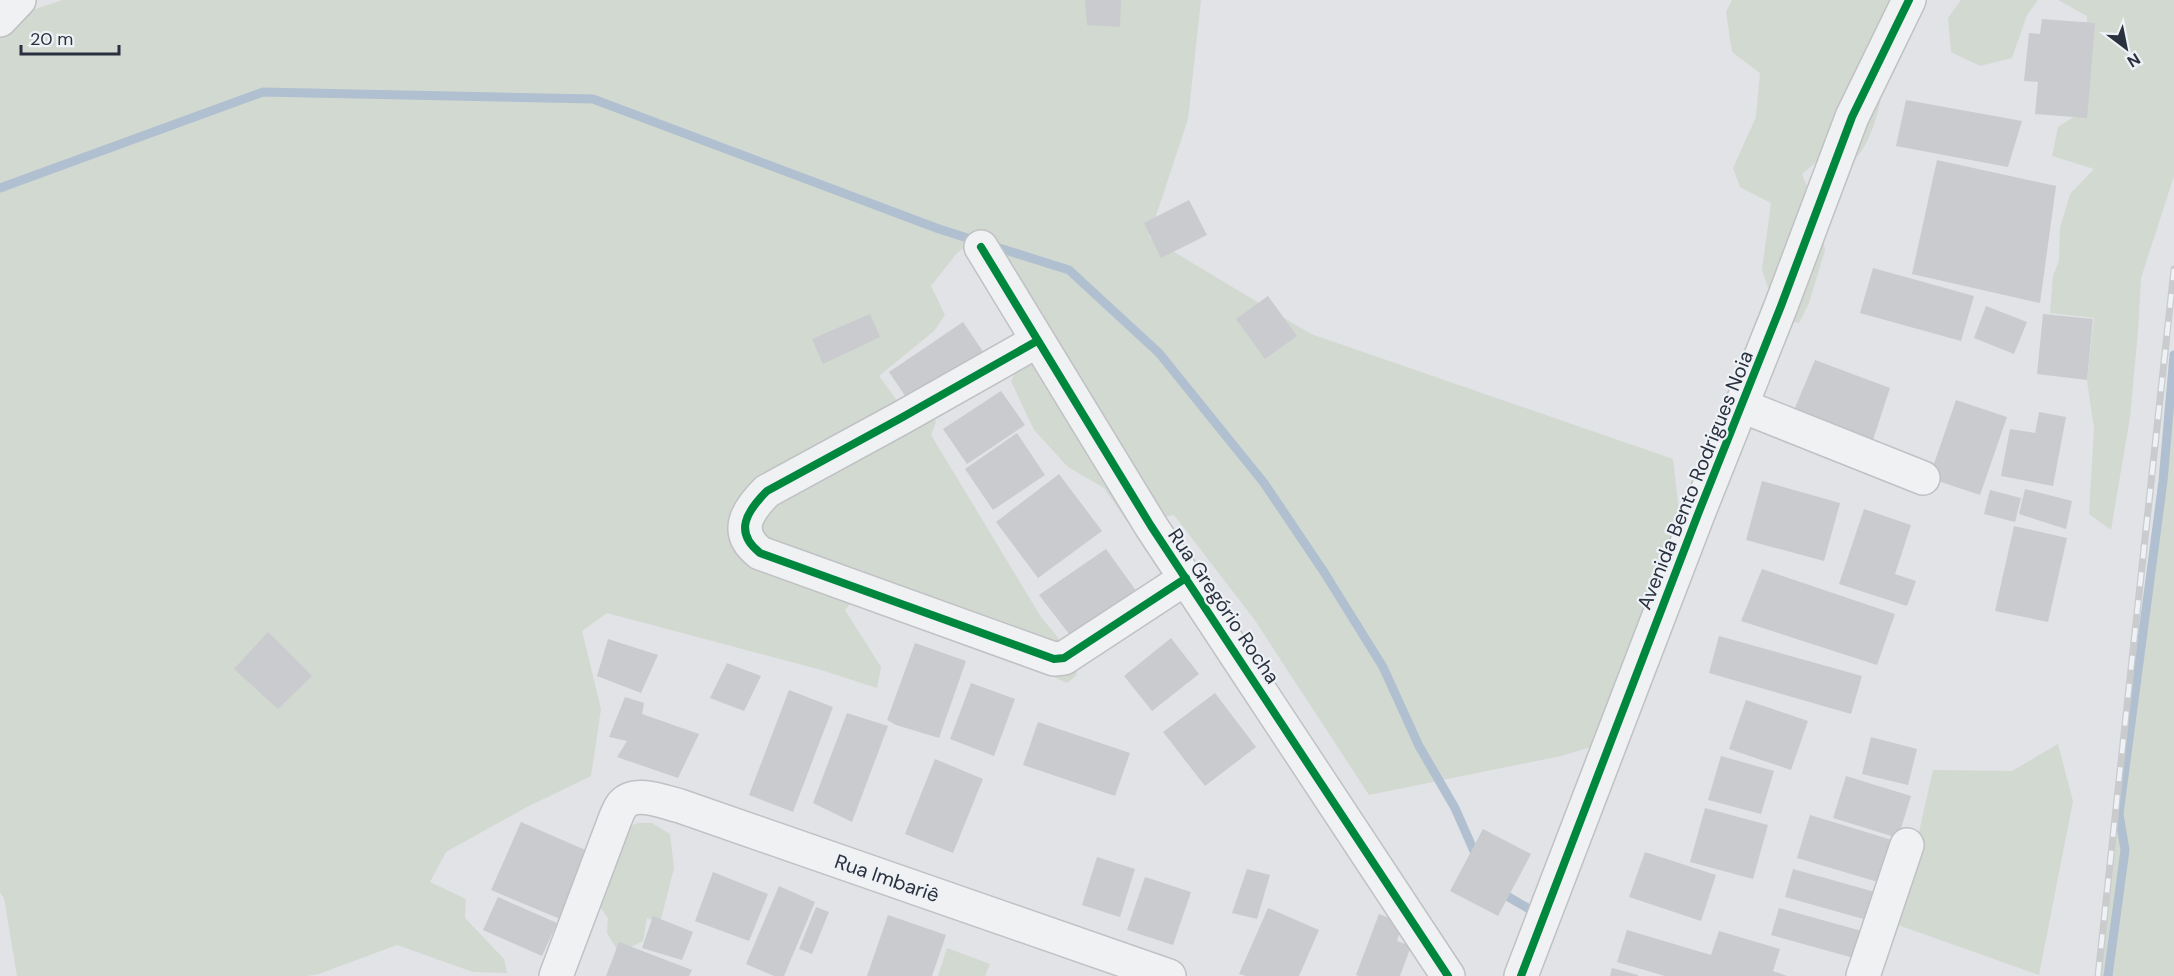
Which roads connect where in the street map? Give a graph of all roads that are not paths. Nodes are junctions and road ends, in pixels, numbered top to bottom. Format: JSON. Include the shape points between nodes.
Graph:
{"nodes":[{"id":1,"x":20,"y":0,"type":"edge"},
{"id":2,"x":1909,"y":0,"type":"edge"},
{"id":3,"x":0,"y":20,"type":"edge"},
{"id":4,"x":981,"y":248,"type":"dead end"},
{"id":5,"x":1037,"y":340,"type":"junction"},
{"id":6,"x":1742,"y":406,"type":"junction"},
{"id":7,"x":1923,"y":478,"type":"dead end"},
{"id":8,"x":1186,"y":578,"type":"junction"},
{"id":9,"x":1907,"y":845,"type":"dead end"},
{"id":10,"x":556,"y":976,"type":"edge"},
{"id":11,"x":1169,"y":976,"type":"edge"},
{"id":12,"x":1448,"y":976,"type":"edge"},
{"id":13,"x":1521,"y":976,"type":"edge"},
{"id":14,"x":1863,"y":976,"type":"edge"}],
"edges":[{"from":1,"to":3,"type":"street"},
{"from":2,"to":6,"type":"street","name":"Avenida Bento Rodrigues Noia","via":[[1852,117]]},
{"from":4,"to":5,"type":"street","name":"Rua Gregório Rocha"},
{"from":5,"to":8,"type":"street","name":"Rua Gregório Rocha"},
{"from":5,"to":8,"type":"street","via":[[767,491],[750,507],[745,536],[751,546],[760,553],[1054,659],[1064,658]]},
{"from":6,"to":7,"type":"street"},
{"from":6,"to":13,"type":"street","name":"Avenida Bento Rodrigues Noia"},
{"from":8,"to":12,"type":"street","name":"Rua Gregório Rocha"},
{"from":9,"to":14,"type":"street"},
{"from":10,"to":11,"type":"street","name":"Rua Imbariê","via":[[614,822],[623,804],[636,798],[680,806]]}]}
